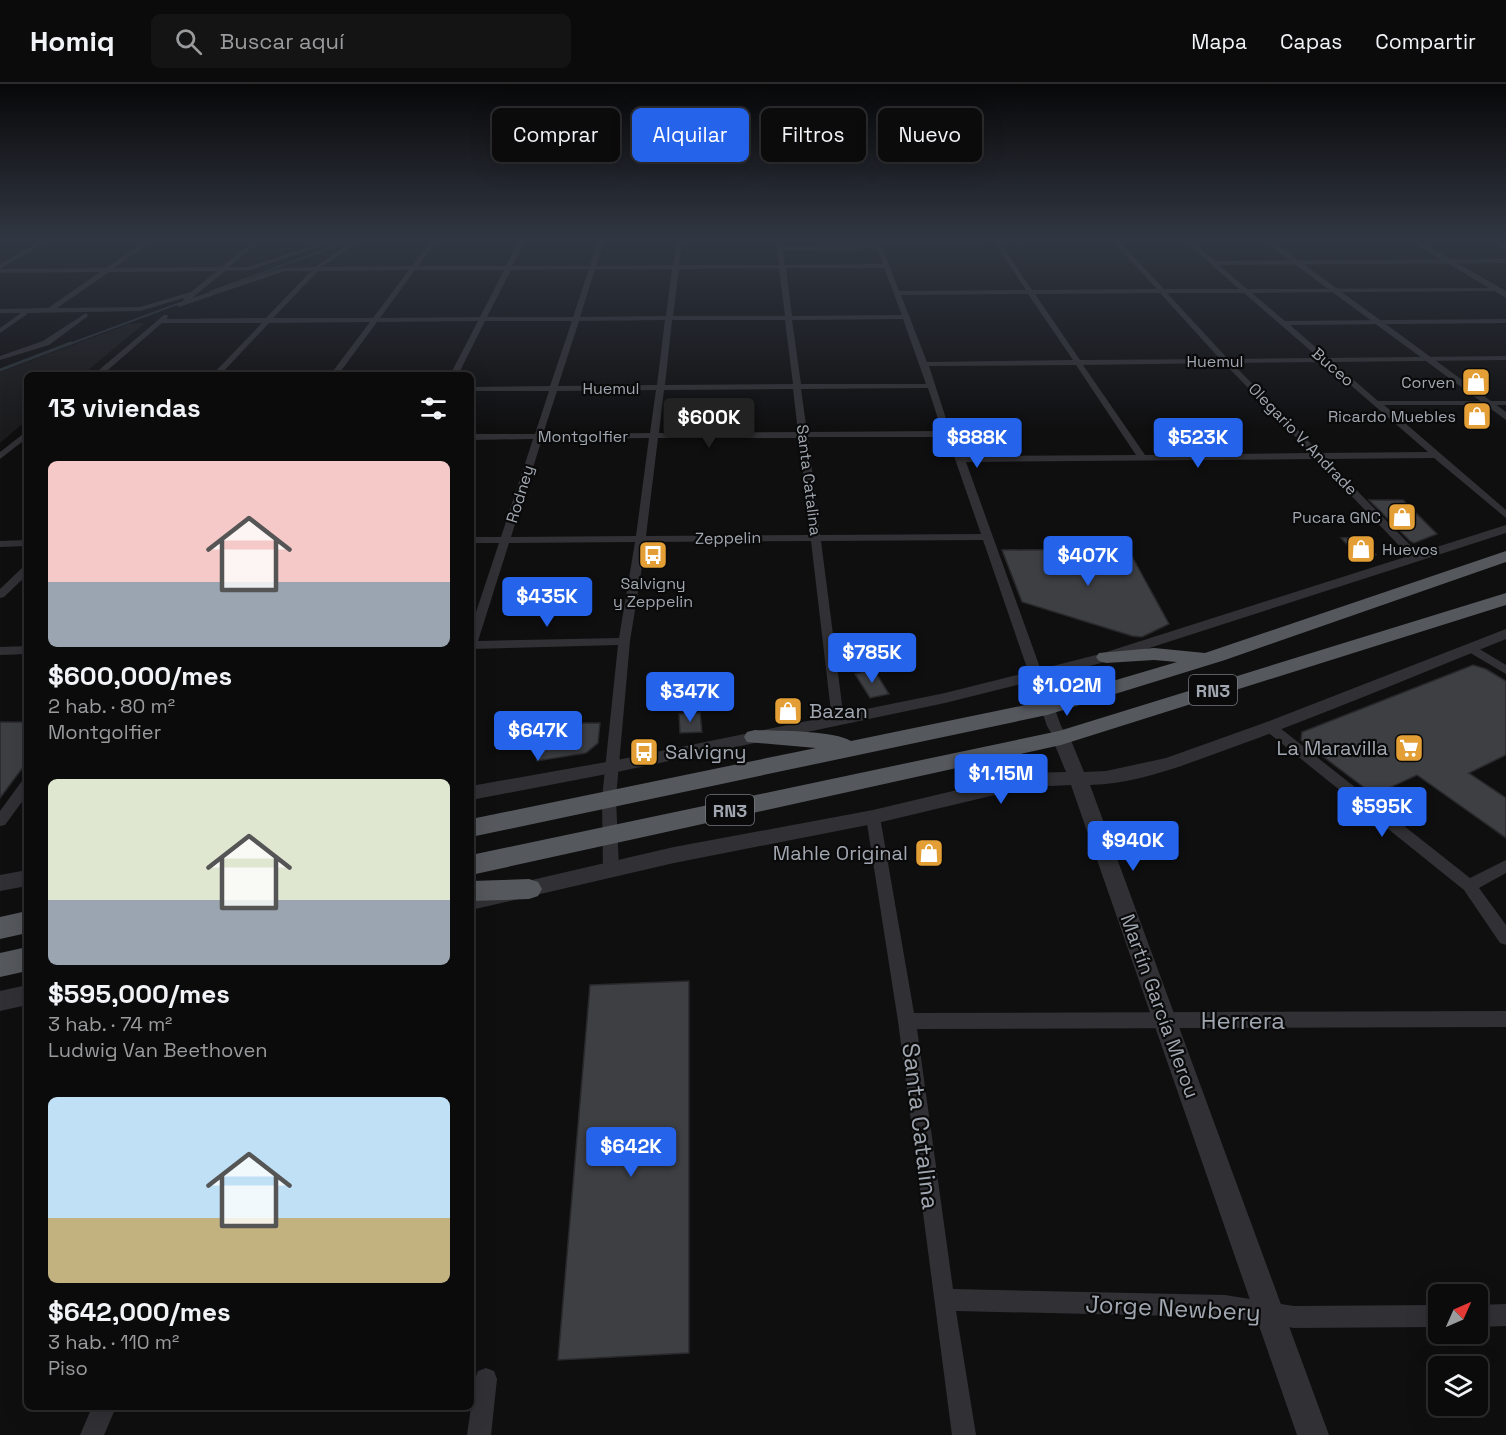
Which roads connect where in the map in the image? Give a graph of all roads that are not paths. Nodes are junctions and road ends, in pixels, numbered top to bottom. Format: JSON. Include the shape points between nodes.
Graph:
{"nodes":[{"id":1,"x":58,"y":304,"type":"edge"},
{"id":2,"x":157,"y":304,"type":"edge"},
{"id":3,"x":181,"y":304,"type":"edge"},
{"id":4,"x":185,"y":304,"type":"edge"},
{"id":5,"x":284,"y":304,"type":"edge"},
{"id":6,"x":386,"y":304,"type":"edge"},
{"id":7,"x":490,"y":304,"type":"edge"},
{"id":8,"x":580,"y":304,"type":"edge"},
{"id":9,"x":671,"y":304,"type":"edge"},
{"id":10,"x":787,"y":304,"type":"edge"},
{"id":11,"x":902,"y":304,"type":"edge"},
{"id":12,"x":1040,"y":304,"type":"edge"},
{"id":13,"x":1172,"y":304,"type":"edge"},
{"id":14,"x":1261,"y":304,"type":"edge"},
{"id":15,"x":1353,"y":304,"type":"edge"},
{"id":16,"x":179,"y":306,"type":"junction"},
{"id":17,"x":0,"y":310,"type":"edge"},
{"id":18,"x":50,"y":310,"type":"junction"},
{"id":19,"x":24,"y":314,"type":"dead end"},
{"id":20,"x":86,"y":315,"type":"dead end"},
{"id":21,"x":906,"y":317,"type":"junction"},
{"id":22,"x":789,"y":318,"type":"junction"},
{"id":23,"x":482,"y":319,"type":"junction"},
{"id":24,"x":575,"y":319,"type":"junction"},
{"id":25,"x":669,"y":319,"type":"junction"},
{"id":26,"x":374,"y":320,"type":"junction"},
{"id":27,"x":160,"y":321,"type":"junction"},
{"id":28,"x":268,"y":321,"type":"junction"},
{"id":29,"x":1506,"y":321,"type":"edge"},
{"id":30,"x":1284,"y":323,"type":"junction"},
{"id":31,"x":1380,"y":323,"type":"junction"},
{"id":32,"x":0,"y":331,"type":"edge"},
{"id":33,"x":1,"y":358,"type":"edge"},
{"id":34,"x":1506,"y":358,"type":"edge"},
{"id":35,"x":1429,"y":359,"type":"junction"},
{"id":36,"x":1325,"y":360,"type":"junction"},
{"id":37,"x":1226,"y":361,"type":"junction"},
{"id":38,"x":1078,"y":362,"type":"junction"},
{"id":39,"x":924,"y":364,"type":"junction"},
{"id":40,"x":100,"y":372,"type":"edge"},
{"id":41,"x":219,"y":372,"type":"edge"},
{"id":42,"x":336,"y":372,"type":"edge"},
{"id":43,"x":456,"y":372,"type":"edge"},
{"id":44,"x":931,"y":386,"type":"junction"},
{"id":45,"x":797,"y":387,"type":"junction"},
{"id":46,"x":552,"y":388,"type":"junction"},
{"id":47,"x":659,"y":388,"type":"junction"},
{"id":48,"x":474,"y":389,"type":"edge"},
{"id":49,"x":1486,"y":403,"type":"junction"},
{"id":50,"x":1506,"y":403,"type":"edge"},
{"id":51,"x":1375,"y":404,"type":"junction"},
{"id":52,"x":1506,"y":417,"type":"edge"},
{"id":53,"x":947,"y":434,"type":"junction"},
{"id":54,"x":804,"y":435,"type":"junction"},
{"id":55,"x":537,"y":436,"type":"junction"},
{"id":56,"x":655,"y":436,"type":"junction"},
{"id":57,"x":474,"y":437,"type":"edge"},
{"id":58,"x":23,"y":441,"type":"edge"},
{"id":59,"x":1435,"y":455,"type":"junction"},
{"id":60,"x":0,"y":456,"type":"edge"},
{"id":61,"x":1141,"y":456,"type":"junction"},
{"id":62,"x":1320,"y":456,"type":"junction"},
{"id":63,"x":960,"y":459,"type":"junction"},
{"id":64,"x":1506,"y":515,"type":"edge"},
{"id":65,"x":1506,"y":529,"type":"edge"},
{"id":66,"x":816,"y":537,"type":"junction"},
{"id":67,"x":986,"y":537,"type":"junction"},
{"id":68,"x":506,"y":539,"type":"junction"},
{"id":69,"x":639,"y":539,"type":"junction"},
{"id":70,"x":474,"y":540,"type":"edge"},
{"id":71,"x":0,"y":543,"type":"edge"},
{"id":72,"x":24,"y":543,"type":"edge"},
{"id":73,"x":1506,"y":556,"type":"edge"},
{"id":74,"x":1417,"y":558,"type":"junction"},
{"id":75,"x":24,"y":571,"type":"edge"},
{"id":76,"x":0,"y":595,"type":"edge"},
{"id":77,"x":1506,"y":599,"type":"edge"},
{"id":78,"x":1506,"y":634,"type":"edge"},
{"id":79,"x":474,"y":636,"type":"edge"},
{"id":80,"x":624,"y":641,"type":"junction"},
{"id":81,"x":474,"y":645,"type":"edge"},
{"id":82,"x":1471,"y":648,"type":"junction"},
{"id":83,"x":24,"y":650,"type":"edge"},
{"id":84,"x":0,"y":651,"type":"edge"},
{"id":85,"x":1218,"y":656,"type":"junction"},
{"id":86,"x":1106,"y":657,"type":"junction"},
{"id":87,"x":1506,"y":670,"type":"edge"},
{"id":88,"x":1037,"y":675,"type":"junction"},
{"id":89,"x":1047,"y":708,"type":"junction"},
{"id":90,"x":838,"y":720,"type":"junction"},
{"id":91,"x":1270,"y":727,"type":"junction"},
{"id":92,"x":755,"y":738,"type":"junction"},
{"id":93,"x":1061,"y":738,"type":"junction"},
{"id":94,"x":855,"y":747,"type":"junction"},
{"id":95,"x":612,"y":767,"type":"junction"},
{"id":96,"x":1078,"y":778,"type":"junction"},
{"id":97,"x":24,"y":789,"type":"edge"},
{"id":98,"x":474,"y":792,"type":"edge"},
{"id":99,"x":609,"y":798,"type":"junction"},
{"id":100,"x":873,"y":817,"type":"junction"},
{"id":101,"x":0,"y":821,"type":"edge"},
{"id":102,"x":474,"y":827,"type":"edge"},
{"id":103,"x":609,"y":836,"type":"junction"},
{"id":104,"x":474,"y":864,"type":"edge"},
{"id":105,"x":1506,"y":866,"type":"edge"},
{"id":106,"x":611,"y":869,"type":"junction"},
{"id":107,"x":24,"y":879,"type":"edge"},
{"id":108,"x":0,"y":883,"type":"edge"},
{"id":109,"x":1469,"y":886,"type":"junction"},
{"id":110,"x":529,"y":889,"type":"junction"},
{"id":111,"x":474,"y":891,"type":"edge"},
{"id":112,"x":474,"y":901,"type":"edge"},
{"id":113,"x":24,"y":923,"type":"edge"},
{"id":114,"x":0,"y":928,"type":"edge"},
{"id":115,"x":1506,"y":938,"type":"edge"},
{"id":116,"x":24,"y":960,"type":"edge"},
{"id":117,"x":0,"y":965,"type":"edge"},
{"id":118,"x":24,"y":997,"type":"edge"},
{"id":119,"x":0,"y":1001,"type":"edge"},
{"id":120,"x":1506,"y":1019,"type":"edge"},
{"id":121,"x":1166,"y":1021,"type":"junction"},
{"id":122,"x":907,"y":1022,"type":"junction"},
{"id":123,"x":944,"y":1300,"type":"junction"},
{"id":124,"x":1267,"y":1312,"type":"junction"},
{"id":125,"x":1506,"y":1315,"type":"edge"},
{"id":126,"x":1428,"y":1316,"type":"edge"},
{"id":127,"x":1488,"y":1316,"type":"edge"},
{"id":128,"x":486,"y":1379,"type":"dead end"},
{"id":129,"x":103,"y":1410,"type":"edge"},
{"id":130,"x":92,"y":1435,"type":"edge"},
{"id":131,"x":479,"y":1435,"type":"edge"},
{"id":132,"x":964,"y":1435,"type":"edge"},
{"id":133,"x":1313,"y":1435,"type":"edge"}],
"edges":[{"from":1,"to":18,"type":"street"},
{"from":2,"to":18,"type":"street","via":[[140,309]]},
{"from":3,"to":16,"type":"street"},
{"from":4,"to":16,"type":"street"},
{"from":5,"to":28,"type":"street"},
{"from":6,"to":26,"type":"street"},
{"from":7,"to":23,"type":"street"},
{"from":8,"to":24,"type":"street","name":"Rodney"},
{"from":9,"to":25,"type":"street"},
{"from":10,"to":22,"type":"street","name":"Santa Catalina"},
{"from":11,"to":21,"type":"street","name":"Martín García Merou"},
{"from":12,"to":38,"type":"street"},
{"from":13,"to":37,"type":"street","name":"Olegario V. Andrade"},
{"from":14,"to":30,"type":"street","name":"Buceo"},
{"from":15,"to":31,"type":"street"},
{"from":16,"to":27,"type":"street"},
{"from":17,"to":18,"type":"street"},
{"from":19,"to":32,"type":"street"},
{"from":20,"to":33,"type":"street","via":[[46,343]]},
{"from":21,"to":22,"type":"street"},
{"from":21,"to":39,"type":"street","name":"Martín García Merou"},
{"from":22,"to":25,"type":"street"},
{"from":22,"to":45,"type":"street","name":"Santa Catalina"},
{"from":23,"to":24,"type":"street"},
{"from":23,"to":26,"type":"street"},
{"from":23,"to":43,"type":"street"},
{"from":24,"to":25,"type":"street"},
{"from":24,"to":46,"type":"street","name":"Rodney"},
{"from":25,"to":47,"type":"street"},
{"from":26,"to":28,"type":"street"},
{"from":26,"to":42,"type":"street"},
{"from":27,"to":28,"type":"street"},
{"from":27,"to":40,"type":"street"},
{"from":28,"to":41,"type":"street"},
{"from":29,"to":31,"type":"street"},
{"from":30,"to":31,"type":"street"},
{"from":30,"to":36,"type":"street","name":"Buceo"},
{"from":31,"to":35,"type":"street"},
{"from":34,"to":35,"type":"street","name":"Huemul"},
{"from":35,"to":36,"type":"street","name":"Huemul"},
{"from":35,"to":49,"type":"street"},
{"from":36,"to":37,"type":"street","name":"Huemul"},
{"from":36,"to":51,"type":"street","name":"Buceo"},
{"from":37,"to":38,"type":"street","name":"Huemul"},
{"from":37,"to":62,"type":"street","name":"Olegario V. Andrade"},
{"from":38,"to":39,"type":"street","name":"Huemul"},
{"from":38,"to":61,"type":"street"},
{"from":39,"to":44,"type":"street","name":"Martín García Merou"},
{"from":44,"to":45,"type":"street","name":"Huemul"},
{"from":44,"to":53,"type":"street","name":"Martín García Merou"},
{"from":45,"to":47,"type":"street","name":"Huemul"},
{"from":45,"to":54,"type":"street","name":"Santa Catalina"},
{"from":46,"to":47,"type":"street","name":"Huemul"},
{"from":46,"to":48,"type":"street","name":"Huemul"},
{"from":46,"to":55,"type":"street","name":"Rodney"},
{"from":47,"to":56,"type":"street"},
{"from":49,"to":50,"type":"street"},
{"from":49,"to":51,"type":"street"},
{"from":49,"to":52,"type":"street"},
{"from":51,"to":59,"type":"street","name":"Buceo"},
{"from":53,"to":54,"type":"street","name":"Montgolfier"},
{"from":53,"to":63,"type":"street","name":"Martín García Merou"},
{"from":54,"to":56,"type":"street","name":"Montgolfier"},
{"from":54,"to":66,"type":"street","name":"Santa Catalina"},
{"from":55,"to":56,"type":"street","name":"Montgolfier"},
{"from":55,"to":57,"type":"street","name":"Montgolfier"},
{"from":55,"to":68,"type":"street","name":"Rodney"},
{"from":56,"to":69,"type":"street"},
{"from":58,"to":60,"type":"street"},
{"from":59,"to":62,"type":"street"},
{"from":59,"to":64,"type":"street","name":"Buceo"},
{"from":61,"to":62,"type":"street"},
{"from":61,"to":63,"type":"street"},
{"from":62,"to":74,"type":"street","name":"Olegario V. Andrade"},
{"from":63,"to":67,"type":"street","name":"Martín García Merou"},
{"from":65,"to":74,"type":"street"},
{"from":66,"to":67,"type":"street","name":"Zeppelin"},
{"from":66,"to":69,"type":"street","name":"Zeppelin"},
{"from":66,"to":90,"type":"street","name":"Santa Catalina"},
{"from":67,"to":88,"type":"street","name":"Martín García Merou"},
{"from":68,"to":69,"type":"street","name":"Zeppelin"},
{"from":68,"to":70,"type":"street","name":"Zeppelin"},
{"from":68,"to":79,"type":"street","name":"Rodney"},
{"from":69,"to":80,"type":"street"},
{"from":71,"to":72,"type":"street"},
{"from":73,"to":85,"type":"highway","number":"RN3"},
{"from":74,"to":86,"type":"street"},
{"from":75,"to":76,"type":"street"},
{"from":77,"to":93,"type":"highway","number":"RN3"},
{"from":78,"to":82,"type":"street"},
{"from":80,"to":81,"type":"street"},
{"from":80,"to":95,"type":"street"},
{"from":82,"to":87,"type":"street"},
{"from":82,"to":91,"type":"street"},
{"from":83,"to":84,"type":"street"},
{"from":85,"to":86,"type":"highway"},
{"from":85,"to":89,"type":"highway","number":"RN3"},
{"from":86,"to":88,"type":"street"},
{"from":88,"to":89,"type":"street","name":"Martín García Merou"},
{"from":88,"to":90,"type":"street"},
{"from":89,"to":93,"type":"street","name":"Martín García Merou"},
{"from":89,"to":94,"type":"highway","number":"RN3"},
{"from":90,"to":92,"type":"street"},
{"from":91,"to":96,"type":"street","via":[[1170,763],[1106,778]]},
{"from":91,"to":109,"type":"street"},
{"from":92,"to":94,"type":"highway"},
{"from":92,"to":95,"type":"street"},
{"from":93,"to":96,"type":"street","name":"Martín García Merou"},
{"from":93,"to":103,"type":"highway","number":"RN3"},
{"from":94,"to":99,"type":"highway","number":"RN3"},
{"from":95,"to":98,"type":"street"},
{"from":95,"to":99,"type":"street"},
{"from":96,"to":100,"type":"street","via":[[1028,780]]},
{"from":96,"to":121,"type":"street","name":"Martín García Merou"},
{"from":97,"to":101,"type":"street"},
{"from":99,"to":102,"type":"highway","number":"RN3"},
{"from":99,"to":103,"type":"street"},
{"from":100,"to":106,"type":"street"},
{"from":100,"to":122,"type":"street","name":"Santa Catalina"},
{"from":103,"to":104,"type":"highway","number":"RN3"},
{"from":103,"to":106,"type":"street"},
{"from":105,"to":109,"type":"street"},
{"from":106,"to":110,"type":"street"},
{"from":107,"to":108,"type":"street"},
{"from":109,"to":115,"type":"street"},
{"from":110,"to":111,"type":"highway"},
{"from":110,"to":112,"type":"street"},
{"from":113,"to":114,"type":"highway"},
{"from":116,"to":117,"type":"highway"},
{"from":118,"to":119,"type":"street"},
{"from":120,"to":121,"type":"street","name":"Herrera"},
{"from":121,"to":122,"type":"street","name":"Herrera"},
{"from":121,"to":124,"type":"street","name":"Martín García Merou"},
{"from":122,"to":123,"type":"street","name":"Santa Catalina"},
{"from":123,"to":124,"type":"street","name":"Jorge Newbery","via":[[1225,1306]]},
{"from":123,"to":132,"type":"street","name":"Santa Catalina"},
{"from":124,"to":126,"type":"street","name":"Jorge Newbery","via":[[1294,1317]]},
{"from":124,"to":133,"type":"street","name":"Martín García Merou"},
{"from":125,"to":127,"type":"street"},
{"from":128,"to":131,"type":"street"},
{"from":129,"to":130,"type":"street"}]}
